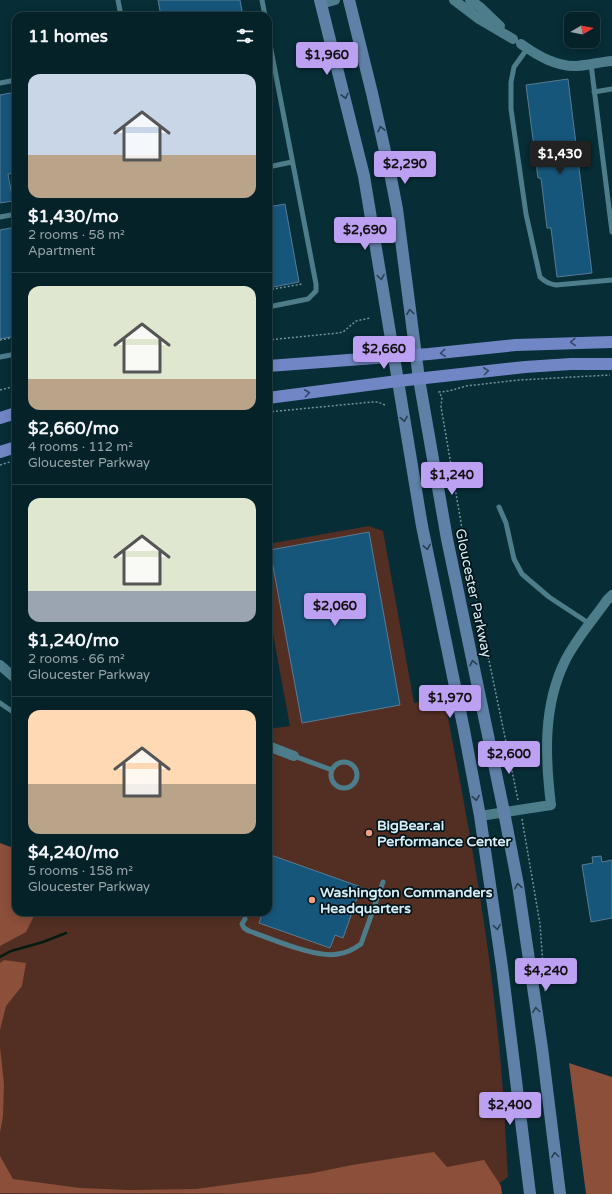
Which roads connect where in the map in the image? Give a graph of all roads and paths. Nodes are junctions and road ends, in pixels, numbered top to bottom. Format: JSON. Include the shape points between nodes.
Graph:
{"nodes":[{"id":1,"x":118,"y":0,"type":"edge"},
{"id":2,"x":262,"y":0,"type":"edge"},
{"id":3,"x":335,"y":0,"type":"edge"},
{"id":4,"x":349,"y":0,"type":"edge"},
{"id":5,"x":454,"y":0,"type":"edge"},
{"id":6,"x":470,"y":0,"type":"edge"},
{"id":7,"x":321,"y":2,"type":"edge"},
{"id":8,"x":120,"y":12,"type":"edge"},
{"id":9,"x":264,"y":12,"type":"edge"},
{"id":10,"x":524,"y":46,"type":"joint"},
{"id":11,"x":272,"y":55,"type":"edge"},
{"id":12,"x":612,"y":61,"type":"edge"},
{"id":13,"x":591,"y":64,"type":"junction"},
{"id":14,"x":12,"y":81,"type":"edge"},
{"id":15,"x":0,"y":83,"type":"edge"},
{"id":16,"x":612,"y":90,"type":"edge"},
{"id":17,"x":594,"y":92,"type":"junction"},
{"id":18,"x":292,"y":162,"type":"junction"},
{"id":19,"x":272,"y":166,"type":"edge"},
{"id":20,"x":610,"y":189,"type":"edge"},
{"id":21,"x":12,"y":215,"type":"edge"},
{"id":22,"x":0,"y":217,"type":"edge"},
{"id":23,"x":612,"y":232,"type":"edge"},
{"id":24,"x":612,"y":280,"type":"edge"},
{"id":25,"x":302,"y":284,"type":"dead end"},
{"id":26,"x":272,"y":289,"type":"edge"},
{"id":27,"x":272,"y":306,"type":"edge"},
{"id":28,"x":370,"y":318,"type":"dead end"},
{"id":29,"x":12,"y":338,"type":"edge"},
{"id":30,"x":0,"y":340,"type":"edge"},
{"id":31,"x":272,"y":340,"type":"edge"},
{"id":32,"x":612,"y":342,"type":"edge"},
{"id":33,"x":12,"y":355,"type":"edge"},
{"id":34,"x":416,"y":355,"type":"junction"},
{"id":35,"x":0,"y":357,"type":"edge"},
{"id":36,"x":394,"y":357,"type":"junction"},
{"id":37,"x":612,"y":364,"type":"edge"},
{"id":38,"x":272,"y":366,"type":"edge"},
{"id":39,"x":612,"y":375,"type":"edge"},
{"id":40,"x":419,"y":379,"type":"junction"},
{"id":41,"x":398,"y":381,"type":"junction"},
{"id":42,"x":12,"y":387,"type":"edge"},
{"id":43,"x":0,"y":390,"type":"edge"},
{"id":44,"x":272,"y":397,"type":"edge"},
{"id":45,"x":385,"y":405,"type":"dead end"},
{"id":46,"x":272,"y":412,"type":"edge"},
{"id":47,"x":12,"y":414,"type":"edge"},
{"id":48,"x":0,"y":418,"type":"edge"},
{"id":49,"x":12,"y":448,"type":"edge"},
{"id":50,"x":0,"y":452,"type":"edge"},
{"id":51,"x":12,"y":461,"type":"edge"},
{"id":52,"x":0,"y":465,"type":"edge"},
{"id":53,"x":499,"y":507,"type":"dead end"},
{"id":54,"x":612,"y":595,"type":"edge"},
{"id":55,"x":590,"y":624,"type":"junction"},
{"id":56,"x":0,"y":665,"type":"edge"},
{"id":57,"x":12,"y":676,"type":"edge"},
{"id":58,"x":0,"y":703,"type":"edge"},
{"id":59,"x":12,"y":711,"type":"edge"},
{"id":60,"x":272,"y":748,"type":"edge"},
{"id":61,"x":294,"y":756,"type":"joint"},
{"id":62,"x":332,"y":770,"type":"junction"},
{"id":63,"x":520,"y":810,"type":"junction"},
{"id":64,"x":504,"y":812,"type":"junction"},
{"id":65,"x":480,"y":816,"type":"junction"},
{"id":66,"x":383,"y":882,"type":"dead end"},
{"id":67,"x":244,"y":919,"type":"dead end"},
{"id":68,"x":546,"y":996,"type":"dead end"},
{"id":69,"x":530,"y":1194,"type":"edge"},
{"id":70,"x":560,"y":1194,"type":"edge"}],
"edges":[{"from":1,"to":8,"type":"lane"},
{"from":2,"to":9,"type":"lane"},
{"from":3,"to":7,"type":"street"},
{"from":34,"to":4,"type":"main road","name":"Gloucester Parkway","one_way":true,"via":[[393,185]]},
{"from":5,"to":6,"type":"street","via":[[479,19],[514,39]]},
{"from":7,"to":36,"type":"main road","one_way":true,"via":[[364,176]]},
{"from":10,"to":13,"type":"street","via":[[541,57],[561,64]]},
{"from":10,"to":24,"type":"lane","via":[[514,67],[511,109],[526,214],[540,277],[544,282],[556,285]]},
{"from":11,"to":18,"type":"lane"},
{"from":12,"to":13,"type":"street"},
{"from":13,"to":17,"type":"lane"},
{"from":14,"to":15,"type":"lane"},
{"from":16,"to":17,"type":"lane"},
{"from":17,"to":20,"type":"lane"},
{"from":18,"to":19,"type":"lane"},
{"from":18,"to":27,"type":"lane","via":[[316,291],[308,299]]},
{"from":20,"to":23,"type":"lane"},
{"from":21,"to":22,"type":"lane"},
{"from":25,"to":26,"type":"path"},
{"from":28,"to":31,"type":"path","via":[[356,321],[338,334]]},
{"from":29,"to":30,"type":"path"},
{"from":32,"to":34,"type":"main road","one_way":true,"via":[[516,345]]},
{"from":33,"to":35,"type":"lane"},
{"from":34,"to":36,"type":"main road"},
{"from":34,"to":40,"type":"main road","name":"Gloucester Parkway"},
{"from":36,"to":38,"type":"main road"},
{"from":36,"to":41,"type":"main road"},
{"from":40,"to":37,"type":"main road","one_way":true,"via":[[524,367]]},
{"from":39,"to":63,"type":"path","via":[[519,380],[466,386],[440,392],[464,540]]},
{"from":40,"to":41,"type":"main road"},
{"from":64,"to":40,"type":"main road","name":"Gloucester Parkway","one_way":true,"via":[[447,539]]},
{"from":44,"to":41,"type":"main road","one_way":true},
{"from":41,"to":65,"type":"main road","one_way":true,"via":[[422,526]]},
{"from":42,"to":43,"type":"path"},
{"from":45,"to":46,"type":"path","via":[[372,402]]},
{"from":47,"to":48,"type":"main road"},
{"from":49,"to":50,"type":"main road"},
{"from":51,"to":52,"type":"path"},
{"from":53,"to":55,"type":"lane","via":[[506,523],[514,560],[522,574],[549,597]]},
{"from":54,"to":55,"type":"street"},
{"from":55,"to":63,"type":"street","via":[[566,660],[556,684],[549,716],[546,746],[551,805]]},
{"from":56,"to":57,"type":"street"},
{"from":58,"to":59,"type":"lane"},
{"from":60,"to":61,"type":"street"},
{"from":61,"to":62,"type":"lane"},
{"from":62,"to":62,"type":"lane","via":[[332,780],[339,788],[353,785],[357,774],[355,768],[347,763],[338,764]]},
{"from":63,"to":64,"type":"street"},
{"from":63,"to":68,"type":"path","via":[[540,924]]},
{"from":64,"to":65,"type":"street"},
{"from":70,"to":64,"type":"main road","name":"Gloucester Parkway","one_way":true,"via":[[542,1048],[518,885]]},
{"from":65,"to":69,"type":"main road","one_way":true},
{"from":66,"to":67,"type":"lane","via":[[361,944],[338,954],[321,954],[249,931],[242,924]]}]}
